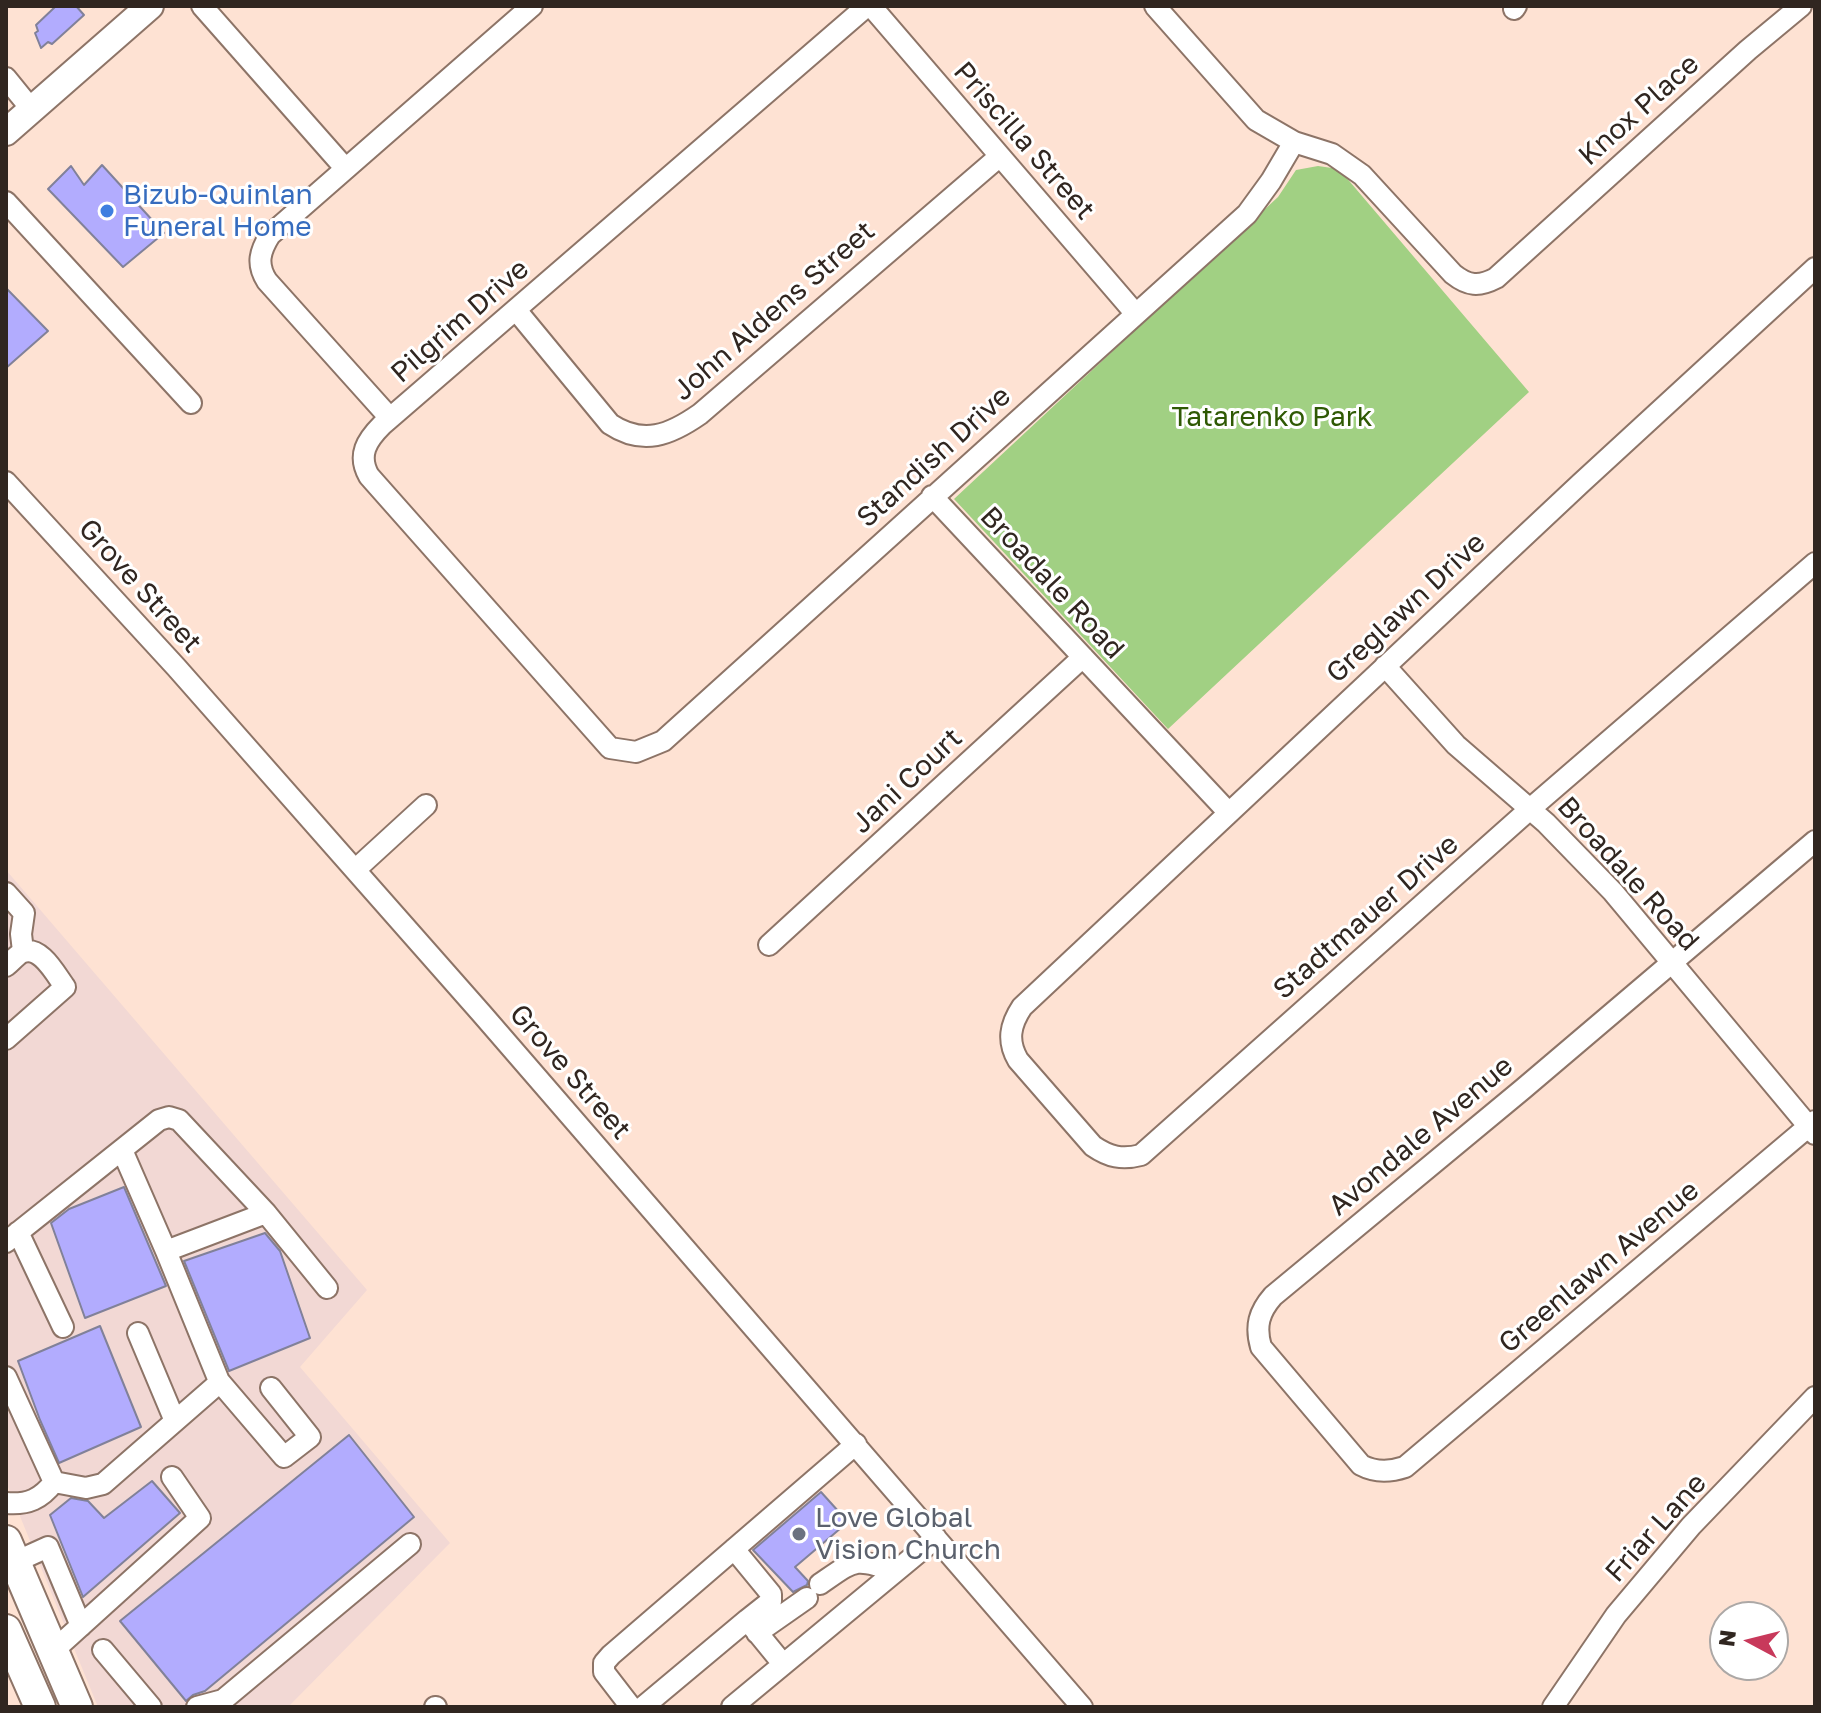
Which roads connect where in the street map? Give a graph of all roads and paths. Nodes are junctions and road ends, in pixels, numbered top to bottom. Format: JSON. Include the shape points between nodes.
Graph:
{"nodes":[{"id":1,"x":202,"y":6,"type":"edge"},
{"id":2,"x":532,"y":6,"type":"edge"},
{"id":3,"x":869,"y":6,"type":"edge"},
{"id":4,"x":1801,"y":6,"type":"edge"},
{"id":5,"x":146,"y":7,"type":"edge"},
{"id":6,"x":1166,"y":10,"type":"edge"},
{"id":7,"x":6,"y":78,"type":"edge"},
{"id":8,"x":32,"y":110,"type":"junction"},
{"id":9,"x":6,"y":132,"type":"edge"},
{"id":10,"x":1294,"y":142,"type":"junction"},
{"id":11,"x":1000,"y":156,"type":"junction"},
{"id":12,"x":345,"y":168,"type":"junction"},
{"id":13,"x":6,"y":202,"type":"edge"},
{"id":14,"x":1815,"y":268,"type":"edge"},
{"id":15,"x":516,"y":310,"type":"junction"},
{"id":16,"x":1135,"y":313,"type":"junction"},
{"id":17,"x":191,"y":403,"type":"dead end"},
{"id":18,"x":390,"y":418,"type":"junction"},
{"id":19,"x":6,"y":482,"type":"edge"},
{"id":20,"x":932,"y":496,"type":"junction"},
{"id":21,"x":1815,"y":563,"type":"edge"},
{"id":22,"x":1083,"y":657,"type":"junction"},
{"id":23,"x":1385,"y":666,"type":"junction"},
{"id":24,"x":586,"y":723,"type":"joint"},
{"id":25,"x":426,"y":805,"type":"dead end"},
{"id":26,"x":1530,"y":809,"type":"junction"},
{"id":27,"x":1229,"y":813,"type":"junction"},
{"id":28,"x":1815,"y":841,"type":"edge"},
{"id":29,"x":355,"y":870,"type":"junction"},
{"id":30,"x":6,"y":893,"type":"edge"},
{"id":31,"x":769,"y":945,"type":"dead end"},
{"id":32,"x":23,"y":951,"type":"junction"},
{"id":33,"x":1671,"y":962,"type":"junction"},
{"id":34,"x":6,"y":966,"type":"edge"},
{"id":35,"x":1038,"y":992,"type":"joint"},
{"id":36,"x":6,"y":1039,"type":"edge"},
{"id":37,"x":1813,"y":1127,"type":"edge"},
{"id":38,"x":122,"y":1150,"type":"junction"},
{"id":39,"x":266,"y":1213,"type":"junction"},
{"id":40,"x":12,"y":1237,"type":"edge"},
{"id":41,"x":166,"y":1251,"type":"junction"},
{"id":42,"x":327,"y":1288,"type":"dead end"},
{"id":43,"x":63,"y":1327,"type":"dead end"},
{"id":44,"x":138,"y":1333,"type":"dead end"},
{"id":45,"x":6,"y":1377,"type":"edge"},
{"id":46,"x":220,"y":1382,"type":"junction"},
{"id":47,"x":271,"y":1388,"type":"dead end"},
{"id":48,"x":1815,"y":1397,"type":"edge"},
{"id":49,"x":175,"y":1421,"type":"junction"},
{"id":50,"x":856,"y":1444,"type":"junction"},
{"id":51,"x":1420,"y":1455,"type":"joint"},
{"id":52,"x":172,"y":1477,"type":"dead end"},
{"id":53,"x":54,"y":1482,"type":"junction"},
{"id":54,"x":6,"y":1503,"type":"edge"},
{"id":55,"x":936,"y":1538,"type":"junction"},
{"id":56,"x":410,"y":1544,"type":"dead end"},
{"id":57,"x":734,"y":1549,"type":"junction"},
{"id":58,"x":10,"y":1552,"type":"edge"},
{"id":59,"x":895,"y":1571,"type":"junction"},
{"id":60,"x":81,"y":1626,"type":"junction"},
{"id":61,"x":752,"y":1627,"type":"junction"},
{"id":62,"x":6,"y":1630,"type":"edge"},
{"id":63,"x":103,"y":1650,"type":"dead end"},
{"id":64,"x":53,"y":1651,"type":"junction"},
{"id":65,"x":783,"y":1664,"type":"junction"},
{"id":66,"x":206,"y":1706,"type":"edge"},
{"id":67,"x":40,"y":1707,"type":"edge"},
{"id":68,"x":77,"y":1707,"type":"edge"},
{"id":69,"x":151,"y":1707,"type":"edge"},
{"id":70,"x":631,"y":1707,"type":"edge"},
{"id":71,"x":643,"y":1707,"type":"edge"},
{"id":72,"x":732,"y":1707,"type":"edge"},
{"id":73,"x":1082,"y":1707,"type":"edge"},
{"id":74,"x":1553,"y":1707,"type":"edge"}],
"edges":[{"from":1,"to":12,"type":"street"},
{"from":2,"to":12,"type":"street"},
{"from":3,"to":11,"type":"street","name":"Priscilla Street"},
{"from":3,"to":15,"type":"street","name":"Pilgrim Drive"},
{"from":4,"to":10,"type":"street","name":"Knox Place","via":[[1486,284],[1463,282],[1348,163]]},
{"from":5,"to":8,"type":"main road"},
{"from":6,"to":10,"type":"street","name":"Knox Place","via":[[1256,120]]},
{"from":7,"to":8,"type":"street"},
{"from":8,"to":9,"type":"main road"},
{"from":10,"to":16,"type":"street","name":"Standish Drive","via":[[1247,214]]},
{"from":11,"to":15,"type":"street","name":"John Aldens Street","via":[[700,414],[662,434],[625,434],[610,424]]},
{"from":11,"to":16,"type":"street","name":"Priscilla Street"},
{"from":12,"to":18,"type":"street","via":[[270,235],[259,264],[267,281]]},
{"from":13,"to":17,"type":"street"},
{"from":14,"to":23,"type":"street","name":"Greglawn Drive"},
{"from":15,"to":18,"type":"street","name":"Pilgrim Drive"},
{"from":16,"to":20,"type":"street","name":"Standish Drive"},
{"from":18,"to":24,"type":"street","name":"Pilgrim Drive","via":[[365,448],[369,476]]},
{"from":19,"to":29,"type":"street","name":"Grove Street"},
{"from":20,"to":22,"type":"street","name":"Broadale Road"},
{"from":20,"to":24,"type":"street","name":"Standish Drive","via":[[663,741],[643,751],[625,752],[610,748]]},
{"from":21,"to":26,"type":"street","name":"Stadtmauer Drive"},
{"from":22,"to":27,"type":"street","name":"Broadale Road"},
{"from":22,"to":31,"type":"street","name":"Jani Court"},
{"from":23,"to":26,"type":"street","name":"Broadale Road","via":[[1456,745]]},
{"from":23,"to":27,"type":"street","name":"Greglawn Drive"},
{"from":25,"to":29,"type":"street"},
{"from":26,"to":33,"type":"street","name":"Broadale Road","via":[[1613,892]]},
{"from":26,"to":35,"type":"street","name":"Stadtmauer Drive","via":[[1141,1155],[1117,1158],[1093,1146],[1018,1060],[1011,1029],[1022,1007]]},
{"from":27,"to":35,"type":"street","name":"Greglawn Drive"},
{"from":28,"to":33,"type":"street","name":"Avondale Avenue"},
{"from":29,"to":50,"type":"street","name":"Grove Street"},
{"from":30,"to":32,"type":"street","via":[[24,913]]},
{"from":32,"to":34,"type":"street"},
{"from":32,"to":36,"type":"street","via":[[40,954],[65,987]]},
{"from":33,"to":37,"type":"street","name":"Broadale Road"},
{"from":33,"to":51,"type":"street","name":"Avondale Avenue","via":[[1263,1307],[1261,1347],[1361,1465],[1393,1471]]},
{"from":37,"to":51,"type":"street","name":"Greenlawn Avenue"},
{"from":38,"to":39,"type":"street","via":[[159,1120],[179,1120]]},
{"from":38,"to":40,"type":"street"},
{"from":38,"to":41,"type":"street"},
{"from":39,"to":41,"type":"street"},
{"from":39,"to":42,"type":"street"},
{"from":40,"to":43,"type":"street"},
{"from":41,"to":46,"type":"street"},
{"from":44,"to":49,"type":"street"},
{"from":45,"to":53,"type":"street"},
{"from":46,"to":47,"type":"street","via":[[284,1457],[310,1437]]},
{"from":46,"to":49,"type":"street"},
{"from":48,"to":74,"type":"street","name":"Friar Lane","via":[[1691,1526],[1626,1603]]},
{"from":49,"to":53,"type":"street","via":[[103,1484],[86,1488]]},
{"from":50,"to":55,"type":"street","name":"Grove Street"},
{"from":50,"to":57,"type":"street"},
{"from":52,"to":60,"type":"street","via":[[200,1518]]},
{"from":53,"to":54,"type":"street","via":[[30,1502]]},
{"from":55,"to":59,"type":"street"},
{"from":55,"to":73,"type":"street","name":"Grove Street"},
{"from":56,"to":66,"type":"street","via":[[223,1700]]},
{"from":57,"to":61,"type":"street","via":[[771,1594]]},
{"from":57,"to":70,"type":"street","via":[[604,1663],[604,1672]]},
{"from":58,"to":60,"type":"street","via":[[48,1547]]},
{"from":58,"to":64,"type":"highway"},
{"from":59,"to":61,"type":"street","via":[[866,1561],[848,1564]]},
{"from":59,"to":65,"type":"street"},
{"from":60,"to":64,"type":"street"},
{"from":61,"to":65,"type":"street"},
{"from":61,"to":71,"type":"street"},
{"from":62,"to":67,"type":"highway"},
{"from":63,"to":69,"type":"street"},
{"from":64,"to":68,"type":"highway"},
{"from":65,"to":72,"type":"street"}]}
